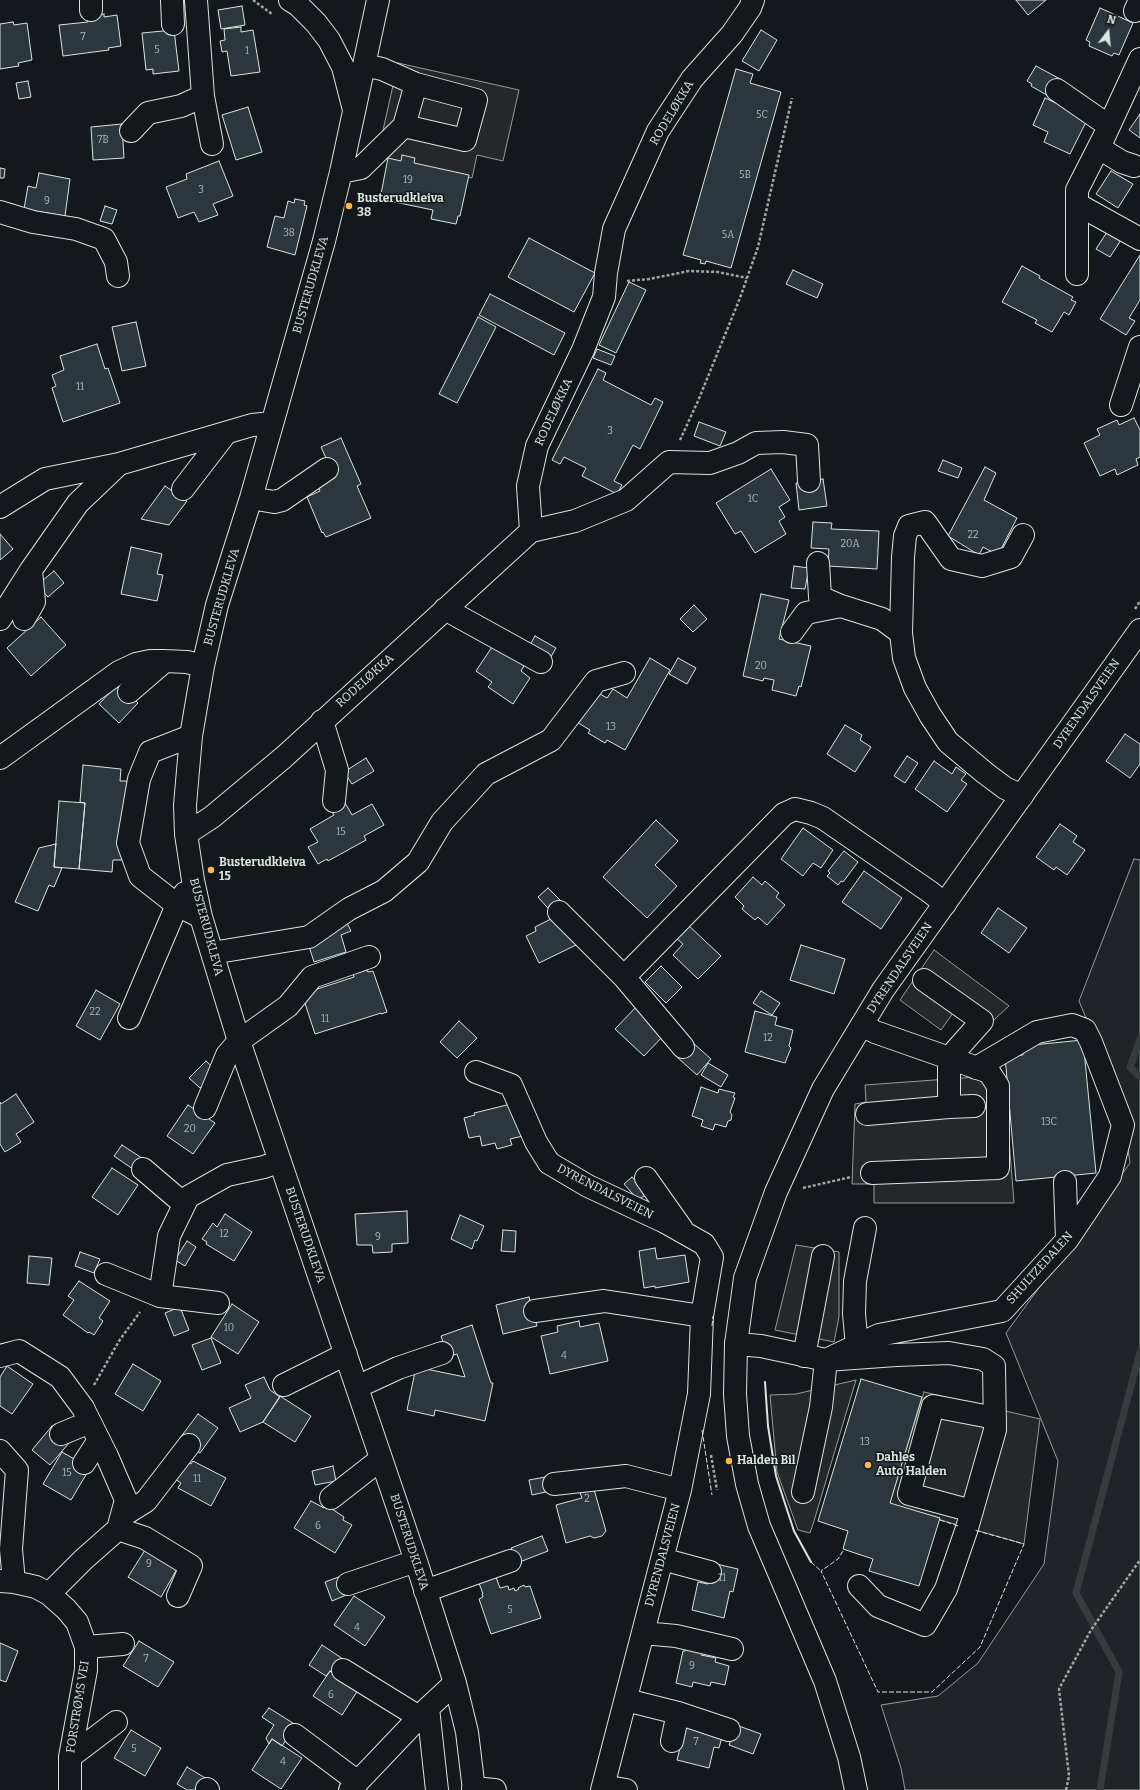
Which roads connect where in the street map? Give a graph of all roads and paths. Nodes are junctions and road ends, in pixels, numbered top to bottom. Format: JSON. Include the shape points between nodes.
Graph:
{"nodes":[{"id":1,"x":172,"y":0,"type":"edge"},
{"id":2,"x":196,"y":0,"type":"edge"},
{"id":3,"x":253,"y":0,"type":"edge"},
{"id":4,"x":290,"y":0,"type":"edge"},
{"id":5,"x":378,"y":0,"type":"edge"},
{"id":6,"x":753,"y":0,"type":"edge"},
{"id":7,"x":277,"y":18,"type":"dead end"},
{"id":8,"x":173,"y":24,"type":"dead end"},
{"id":9,"x":1140,"y":59,"type":"edge"},
{"id":10,"x":364,"y":65,"type":"junction"},
{"id":11,"x":416,"y":84,"type":"junction"},
{"id":12,"x":1057,"y":90,"type":"dead end"},
{"id":13,"x":203,"y":96,"type":"junction"},
{"id":14,"x":792,"y":98,"type":"dead end"},
{"id":15,"x":354,"y":111,"type":"junction"},
{"id":16,"x":404,"y":126,"type":"junction"},
{"id":17,"x":1109,"y":126,"type":"junction"},
{"id":18,"x":131,"y":131,"type":"dead end"},
{"id":19,"x":212,"y":144,"type":"dead end"},
{"id":20,"x":1099,"y":148,"type":"junction"},
{"id":21,"x":1134,"y":166,"type":"dead end"},
{"id":22,"x":341,"y":172,"type":"junction"},
{"id":23,"x":1077,"y":204,"type":"junction"},
{"id":24,"x":0,"y":212,"type":"edge"},
{"id":25,"x":1140,"y":239,"type":"edge"},
{"id":26,"x":1077,"y":274,"type":"dead end"},
{"id":27,"x":118,"y":276,"type":"dead end"},
{"id":28,"x":747,"y":278,"type":"junction"},
{"id":29,"x":605,"y":282,"type":"junction"},
{"id":30,"x":1140,"y":347,"type":"edge"},
{"id":31,"x":1121,"y":405,"type":"dead end"},
{"id":32,"x":272,"y":423,"type":"junction"},
{"id":33,"x":226,"y":433,"type":"junction"},
{"id":34,"x":669,"y":462,"type":"junction"},
{"id":35,"x":119,"y":464,"type":"junction"},
{"id":36,"x":327,"y":469,"type":"dead end"},
{"id":37,"x":809,"y":481,"type":"dead end"},
{"id":38,"x":183,"y":489,"type":"dead end"},
{"id":39,"x":251,"y":498,"type":"junction"},
{"id":40,"x":0,"y":507,"type":"edge"},
{"id":41,"x":531,"y":531,"type":"junction"},
{"id":42,"x":1023,"y":534,"type":"dead end"},
{"id":43,"x":818,"y":563,"type":"dead end"},
{"id":44,"x":31,"y":570,"type":"junction"},
{"id":45,"x":841,"y":606,"type":"junction"},
{"id":46,"x":445,"y":609,"type":"junction"},
{"id":47,"x":0,"y":619,"type":"edge"},
{"id":48,"x":24,"y":619,"type":"dead end"},
{"id":49,"x":1140,"y":630,"type":"edge"},
{"id":50,"x":792,"y":632,"type":"dead end"},
{"id":51,"x":901,"y":633,"type":"junction"},
{"id":52,"x":165,"y":662,"type":"junction"},
{"id":53,"x":541,"y":662,"type":"dead end"},
{"id":54,"x":203,"y":666,"type":"junction"},
{"id":55,"x":624,"y":673,"type":"dead end"},
{"id":56,"x":128,"y":692,"type":"dead end"},
{"id":57,"x":322,"y":721,"type":"junction"},
{"id":58,"x":191,"y":736,"type":"junction"},
{"id":59,"x":0,"y":758,"type":"edge"},
{"id":60,"x":1022,"y":796,"type":"junction"},
{"id":61,"x":334,"y":801,"type":"dead end"},
{"id":62,"x":186,"y":834,"type":"junction"},
{"id":63,"x":193,"y":880,"type":"junction"},
{"id":64,"x":944,"y":904,"type":"junction"},
{"id":65,"x":177,"y":905,"type":"junction"},
{"id":66,"x":559,"y":912,"type":"dead end"},
{"id":67,"x":201,"y":918,"type":"junction"},
{"id":68,"x":212,"y":953,"type":"junction"},
{"id":69,"x":369,"y":957,"type":"dead end"},
{"id":70,"x":624,"y":977,"type":"junction"},
{"id":71,"x":924,"y":980,"type":"dead end"},
{"id":72,"x":129,"y":1018,"type":"dead end"},
{"id":73,"x":862,"y":1025,"type":"junction"},
{"id":74,"x":239,"y":1041,"type":"junction"},
{"id":75,"x":683,"y":1047,"type":"dead end"},
{"id":76,"x":949,"y":1058,"type":"junction"},
{"id":77,"x":976,"y":1068,"type":"junction"},
{"id":78,"x":476,"y":1072,"type":"dead end"},
{"id":79,"x":974,"y":1106,"type":"dead end"},
{"id":80,"x":949,"y":1107,"type":"junction"},
{"id":81,"x":205,"y":1108,"type":"dead end"},
{"id":82,"x":867,"y":1114,"type":"dead end"},
{"id":83,"x":280,"y":1161,"type":"junction"},
{"id":84,"x":143,"y":1169,"type":"dead end"},
{"id":85,"x":872,"y":1173,"type":"joint"},
{"id":86,"x":646,"y":1178,"type":"dead end"},
{"id":87,"x":1065,"y":1182,"type":"dead end"},
{"id":88,"x":803,"y":1188,"type":"dead end"},
{"id":89,"x":184,"y":1204,"type":"junction"},
{"id":90,"x":865,"y":1228,"type":"dead end"},
{"id":91,"x":685,"y":1233,"type":"junction"},
{"id":92,"x":1067,"y":1240,"type":"junction"},
{"id":93,"x":823,"y":1256,"type":"dead end"},
{"id":94,"x":106,"y":1274,"type":"dead end"},
{"id":95,"x":156,"y":1294,"type":"junction"},
{"id":96,"x":218,"y":1303,"type":"dead end"},
{"id":97,"x":535,"y":1311,"type":"dead end"},
{"id":98,"x":702,"y":1316,"type":"junction"},
{"id":99,"x":736,"y":1344,"type":"junction"},
{"id":100,"x":857,"y":1346,"type":"junction"},
{"id":101,"x":442,"y":1353,"type":"dead end"},
{"id":102,"x":346,"y":1354,"type":"junction"},
{"id":103,"x":0,"y":1356,"type":"edge"},
{"id":104,"x":804,"y":1356,"type":"junction"},
{"id":105,"x":826,"y":1360,"type":"junction"},
{"id":106,"x":284,"y":1385,"type":"dead end"},
{"id":107,"x":357,"y":1387,"type":"junction"},
{"id":108,"x":995,"y":1418,"type":"junction"},
{"id":109,"x":90,"y":1423,"type":"junction"},
{"id":110,"x":61,"y":1434,"type":"dead end"},
{"id":111,"x":189,"y":1445,"type":"dead end"},
{"id":112,"x":0,"y":1451,"type":"edge"},
{"id":113,"x":381,"y":1459,"type":"junction"},
{"id":114,"x":84,"y":1463,"type":"dead end"},
{"id":115,"x":554,"y":1484,"type":"dead end"},
{"id":116,"x":680,"y":1490,"type":"junction"},
{"id":117,"x":803,"y":1492,"type":"dead end"},
{"id":118,"x":331,"y":1498,"type":"dead end"},
{"id":119,"x":972,"y":1511,"type":"junction"},
{"id":120,"x":120,"y":1523,"type":"junction"},
{"id":121,"x":662,"y":1559,"type":"junction"},
{"id":122,"x":1140,"y":1560,"type":"edge"},
{"id":123,"x":416,"y":1561,"type":"junction"},
{"id":124,"x":510,"y":1561,"type":"dead end"},
{"id":125,"x":710,"y":1572,"type":"dead end"},
{"id":126,"x":7,"y":1581,"type":"edge"},
{"id":127,"x":348,"y":1584,"type":"dead end"},
{"id":128,"x":859,"y":1586,"type":"dead end"},
{"id":129,"x":426,"y":1591,"type":"junction"},
{"id":130,"x":49,"y":1594,"type":"junction"},
{"id":131,"x":178,"y":1596,"type":"dead end"},
{"id":132,"x":643,"y":1633,"type":"junction"},
{"id":133,"x":123,"y":1644,"type":"dead end"},
{"id":134,"x":86,"y":1647,"type":"junction"},
{"id":135,"x":732,"y":1649,"type":"dead end"},
{"id":136,"x":343,"y":1670,"type":"dead end"},
{"id":137,"x":455,"y":1683,"type":"junction"},
{"id":138,"x":626,"y":1700,"type":"junction"},
{"id":139,"x":424,"y":1713,"type":"junction"},
{"id":140,"x":678,"y":1713,"type":"junction"},
{"id":141,"x":116,"y":1722,"type":"dead end"},
{"id":142,"x":729,"y":1730,"type":"dead end"},
{"id":143,"x":295,"y":1735,"type":"dead end"},
{"id":144,"x":672,"y":1741,"type":"dead end"},
{"id":145,"x":70,"y":1757,"type":"junction"},
{"id":146,"x":354,"y":1786,"type":"edge"},
{"id":147,"x":603,"y":1788,"type":"edge"},
{"id":148,"x":474,"y":1789,"type":"edge"},
{"id":149,"x":70,"y":1790,"type":"edge"},
{"id":150,"x":437,"y":1790,"type":"edge"},
{"id":151,"x":495,"y":1790,"type":"edge"},
{"id":152,"x":626,"y":1790,"type":"edge"},
{"id":153,"x":856,"y":1790,"type":"edge"},
{"id":154,"x":1066,"y":1790,"type":"edge"}],
"edges":[{"from":1,"to":8,"type":"street"},
{"from":2,"to":13,"type":"street"},
{"from":3,"to":7,"type":"path"},
{"from":4,"to":15,"type":"street","via":[[316,23],[329,40],[343,67]]},
{"from":5,"to":10,"type":"street","name":"BUSTERUDKLEVA"},
{"from":6,"to":29,"type":"street","name":"RODELØKKA","via":[[732,34],[692,79],[658,131],[614,229]]},
{"from":9,"to":17,"type":"street"},
{"from":10,"to":11,"type":"street","via":[[382,69]]},
{"from":10,"to":15,"type":"street","name":"BUSTERUDKLEVA"},
{"from":11,"to":16,"type":"street"},
{"from":11,"to":16,"type":"street","via":[[476,100],[467,133],[465,140]]},
{"from":12,"to":17,"type":"street"},
{"from":13,"to":18,"type":"street","via":[[181,106],[148,113]]},
{"from":13,"to":19,"type":"street"},
{"from":14,"to":28,"type":"path","via":[[758,247]]},
{"from":15,"to":22,"type":"street","name":"BUSTERUDKLEVA"},
{"from":16,"to":22,"type":"street","via":[[362,168]]},
{"from":17,"to":20,"type":"street"},
{"from":20,"to":21,"type":"street"},
{"from":20,"to":23,"type":"street","via":[[1077,190]]},
{"from":22,"to":32,"type":"street","name":"BUSTERUDKLEVA"},
{"from":23,"to":25,"type":"street"},
{"from":23,"to":26,"type":"street"},
{"from":24,"to":27,"type":"street","via":[[33,222],[76,229],[104,239],[116,262]]},
{"from":28,"to":29,"type":"path","via":[[689,270],[648,279]]},
{"from":28,"to":34,"type":"path","via":[[698,401]]},
{"from":29,"to":41,"type":"street","name":"RODELØKKA","via":[[604,297],[583,350],[537,446],[528,486]]},
{"from":30,"to":31,"type":"street"},
{"from":32,"to":33,"type":"street","via":[[252,425]]},
{"from":32,"to":39,"type":"street","name":"BUSTERUDKLEVA"},
{"from":33,"to":35,"type":"street"},
{"from":33,"to":38,"type":"street"},
{"from":34,"to":37,"type":"street","via":[[710,464],[756,443],[784,442],[808,445]]},
{"from":34,"to":41,"type":"street","via":[[626,500],[575,521]]},
{"from":35,"to":40,"type":"street","via":[[45,479]]},
{"from":35,"to":44,"type":"street","via":[[78,503]]},
{"from":36,"to":39,"type":"street","via":[[282,500],[274,502]]},
{"from":39,"to":54,"type":"street","name":"BUSTERUDKLEVA","via":[[218,605]]},
{"from":41,"to":46,"type":"street","name":"RODELØKKA"},
{"from":42,"to":51,"type":"street","via":[[1011,557],[982,566],[951,559],[925,522],[909,526],[905,536],[903,557]]},
{"from":43,"to":45,"type":"street","via":[[820,597]]},
{"from":44,"to":47,"type":"street"},
{"from":44,"to":48,"type":"street","via":[[34,602]]},
{"from":45,"to":50,"type":"street","via":[[806,613]]},
{"from":45,"to":51,"type":"street","via":[[882,619]]},
{"from":46,"to":53,"type":"street"},
{"from":46,"to":57,"type":"street","name":"RODELØKKA"},
{"from":49,"to":60,"type":"street","name":"DYRENDALSVEIEN"},
{"from":51,"to":60,"type":"street","via":[[904,658],[915,688],[948,742],[984,773]]},
{"from":52,"to":54,"type":"street","via":[[187,662]]},
{"from":52,"to":56,"type":"street"},
{"from":52,"to":59,"type":"street","via":[[150,661],[136,664],[119,672]]},
{"from":54,"to":58,"type":"street","name":"BUSTERUDKLEVA"},
{"from":55,"to":68,"type":"street","via":[[596,682],[551,740],[486,774],[442,822],[418,862],[384,891],[349,909],[309,937]]},
{"from":57,"to":61,"type":"street","via":[[337,770]]},
{"from":57,"to":62,"type":"street","name":"RODELØKKA","via":[[284,757],[218,812]]},
{"from":58,"to":62,"type":"street","name":"BUSTERUDKLEVA","via":[[185,805]]},
{"from":58,"to":65,"type":"street","via":[[150,752],[139,779],[128,843],[140,876]]},
{"from":60,"to":64,"type":"street","name":"DYRENDALSVEIEN"},
{"from":62,"to":63,"type":"street","name":"BUSTERUDKLEVA"},
{"from":63,"to":65,"type":"street"},
{"from":63,"to":67,"type":"street","name":"BUSTERUDKLEVA"},
{"from":64,"to":70,"type":"street","via":[[823,818],[795,809],[784,814]]},
{"from":64,"to":73,"type":"street","name":"DYRENDALSVEIEN","via":[[883,990]]},
{"from":65,"to":67,"type":"street"},
{"from":65,"to":72,"type":"street"},
{"from":66,"to":70,"type":"street"},
{"from":67,"to":68,"type":"street","name":"BUSTERUDKLEVA"},
{"from":68,"to":74,"type":"street","name":"BUSTERUDKLEVA"},
{"from":69,"to":74,"type":"street","via":[[312,977],[288,1006]]},
{"from":70,"to":75,"type":"street"},
{"from":71,"to":76,"type":"street","via":[[982,1021]]},
{"from":73,"to":76,"type":"street"},
{"from":73,"to":99,"type":"street","name":"DYRENDALSVEIEN","via":[[824,1089],[776,1192],[745,1278]]},
{"from":74,"to":81,"type":"street","via":[[227,1055]]},
{"from":74,"to":83,"type":"street","name":"BUSTERUDKLEVA"},
{"from":76,"to":77,"type":"street"},
{"from":76,"to":80,"type":"street"},
{"from":77,"to":85,"type":"street","via":[[990,1072],[998,1086],[998,1168]]},
{"from":77,"to":92,"type":"street","name":"SHULTZEDALEN","via":[[1037,1032],[1072,1025],[1084,1030],[1092,1042],[1122,1125],[1110,1176]]},
{"from":78,"to":91,"type":"street","name":"DYRENDALSVEIEN","via":[[511,1085],[536,1142],[549,1163],[588,1186]]},
{"from":79,"to":80,"type":"street"},
{"from":80,"to":82,"type":"street"},
{"from":83,"to":89,"type":"street","via":[[228,1175],[188,1197]]},
{"from":83,"to":102,"type":"street","name":"BUSTERUDKLEVA"},
{"from":84,"to":89,"type":"street"},
{"from":85,"to":88,"type":"path"},
{"from":86,"to":91,"type":"street"},
{"from":87,"to":92,"type":"street"},
{"from":89,"to":95,"type":"street","via":[[169,1236]]},
{"from":90,"to":100,"type":"street","via":[[855,1281],[854,1314]]},
{"from":91,"to":98,"type":"street","name":"DYRENDALSVEIEN","via":[[704,1244],[712,1257]]},
{"from":92,"to":100,"type":"street","name":"SHULTZEDALEN","via":[[1002,1311],[879,1335]]},
{"from":93,"to":104,"type":"street"},
{"from":94,"to":95,"type":"street"},
{"from":95,"to":96,"type":"street"},
{"from":95,"to":109,"type":"path","via":[[119,1341],[105,1364]]},
{"from":97,"to":98,"type":"street","via":[[604,1301]]},
{"from":98,"to":116,"type":"street","name":"DYRENDALSVEIEN","via":[[699,1394]]},
{"from":99,"to":104,"type":"street","via":[[761,1346]]},
{"from":99,"to":153,"type":"street","name":"DYRENDALSVEIEN","via":[[735,1394],[738,1436],[747,1484],[759,1526],[825,1681],[849,1757]]},
{"from":100,"to":105,"type":"street","name":"SHULTZEDALEN"},
{"from":101,"to":107,"type":"street","via":[[398,1368]]},
{"from":102,"to":106,"type":"street"},
{"from":102,"to":107,"type":"street","name":"BUSTERUDKLEVA"},
{"from":103,"to":109,"type":"street","via":[[19,1351],[60,1377]]},
{"from":104,"to":105,"type":"street"},
{"from":105,"to":108,"type":"street","via":[[949,1353],[983,1359],[994,1366]]},
{"from":105,"to":117,"type":"street","via":[[821,1407]]},
{"from":107,"to":113,"type":"street","name":"BUSTERUDKLEVA"},
{"from":108,"to":119,"type":"street","via":[[995,1430]]},
{"from":108,"to":119,"type":"street","via":[[933,1406],[909,1494]]},
{"from":109,"to":110,"type":"street"},
{"from":109,"to":114,"type":"street"},
{"from":109,"to":120,"type":"street","via":[[126,1500]]},
{"from":111,"to":120,"type":"street","via":[[146,1501]]},
{"from":112,"to":126,"type":"street","via":[[16,1470],[12,1549]]},
{"from":113,"to":118,"type":"street"},
{"from":113,"to":123,"type":"street","name":"BUSTERUDKLEVA"},
{"from":115,"to":116,"type":"street","via":[[626,1476]]},
{"from":116,"to":121,"type":"street","name":"DYRENDALSVEIEN"},
{"from":119,"to":128,"type":"street","via":[[946,1589],[925,1625],[878,1606]]},
{"from":120,"to":130,"type":"street"},
{"from":120,"to":131,"type":"street","via":[[192,1566]]},
{"from":121,"to":125,"type":"street"},
{"from":121,"to":132,"type":"street","name":"DYRENDALSVEIEN"},
{"from":122,"to":154,"type":"path","via":[[1091,1630],[1059,1689],[1069,1776]]},
{"from":123,"to":127,"type":"street"},
{"from":123,"to":129,"type":"street","name":"BUSTERUDKLEVA"},
{"from":124,"to":129,"type":"street"},
{"from":126,"to":130,"type":"street","name":"FORSTRØMS VEI","via":[[36,1587]]},
{"from":129,"to":137,"type":"street","name":"BUSTERUDKLEVA"},
{"from":130,"to":134,"type":"street","name":"FORSTRØMS VEI","via":[[77,1622]]},
{"from":132,"to":135,"type":"street","via":[[676,1636]]},
{"from":132,"to":138,"type":"street","name":"DYRENDALSVEIEN"},
{"from":133,"to":134,"type":"street"},
{"from":134,"to":145,"type":"street","name":"FORSTRØMS VEI","via":[[86,1670]]},
{"from":136,"to":139,"type":"street"},
{"from":137,"to":139,"type":"street"},
{"from":137,"to":148,"type":"street","name":"BUSTERUDKLEVA","via":[[467,1732]]},
{"from":138,"to":140,"type":"street"},
{"from":138,"to":147,"type":"street","name":"DYRENDALSVEIEN"},
{"from":139,"to":146,"type":"street"},
{"from":139,"to":150,"type":"street"},
{"from":140,"to":142,"type":"street"},
{"from":140,"to":144,"type":"street"},
{"from":141,"to":145,"type":"street"},
{"from":143,"to":146,"type":"street"},
{"from":145,"to":149,"type":"street","name":"FORSTRØMS VEI"},
{"from":147,"to":152,"type":"street"},
{"from":148,"to":151,"type":"street"}]}
